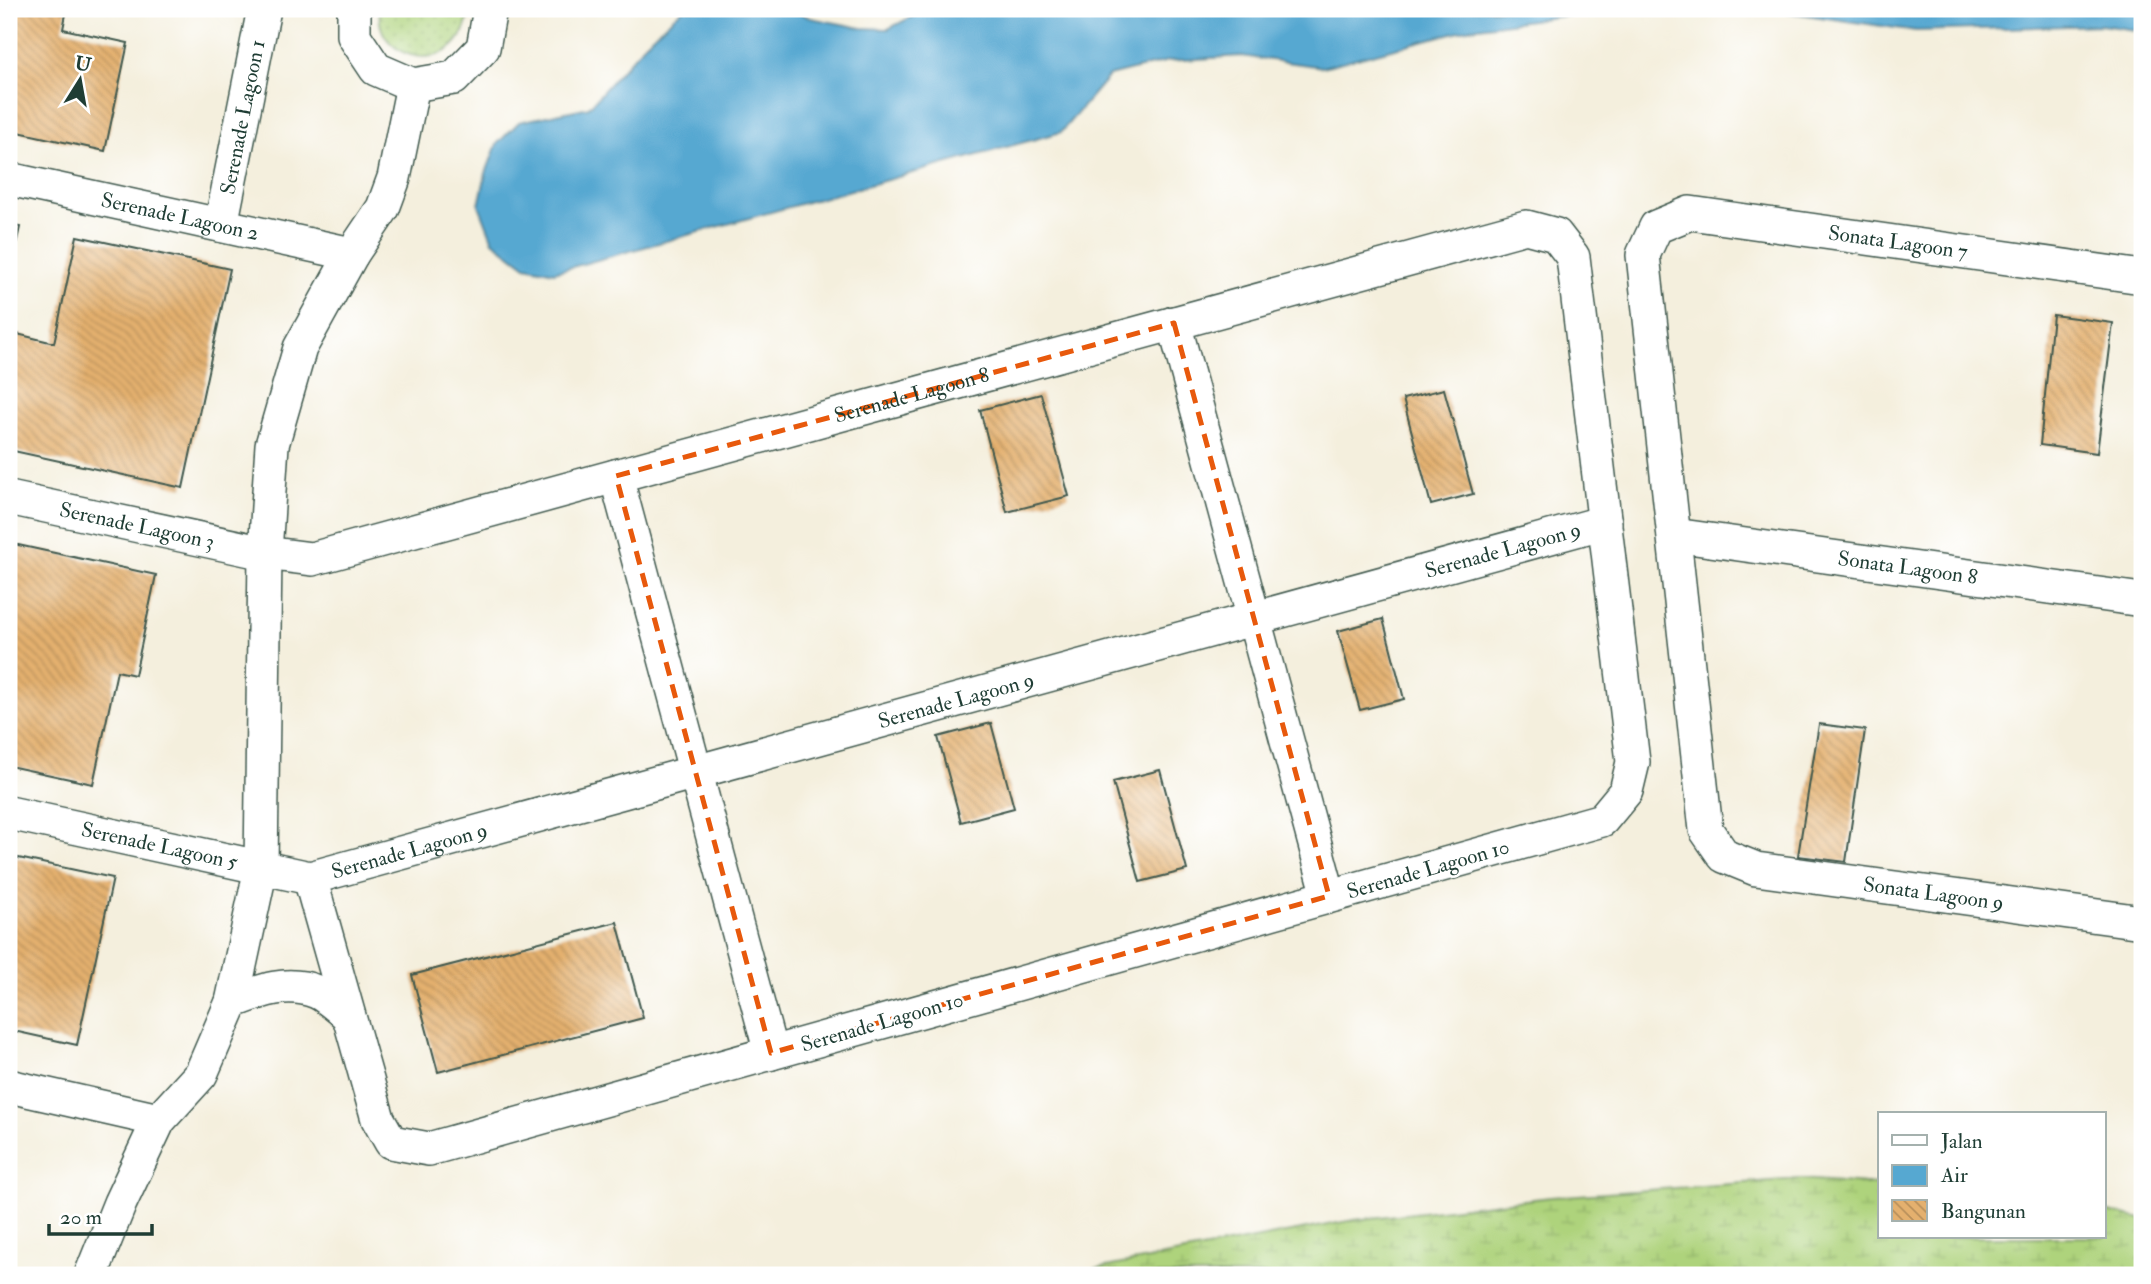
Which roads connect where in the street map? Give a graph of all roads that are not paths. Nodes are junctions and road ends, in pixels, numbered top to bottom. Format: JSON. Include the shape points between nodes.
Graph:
{"nodes":[{"id":1,"x":264,"y":9,"type":"edge"},
{"id":2,"x":354,"y":9,"type":"edge"},
{"id":3,"x":490,"y":9,"type":"edge"},
{"id":4,"x":413,"y":85,"type":"junction"},
{"id":5,"x":9,"y":179,"type":"edge"},
{"id":6,"x":221,"y":225,"type":"junction"},
{"id":7,"x":352,"y":254,"type":"junction"},
{"id":8,"x":2142,"y":277,"type":"edge"},
{"id":9,"x":1174,"y":323,"type":"junction"},
{"id":10,"x":615,"y":475,"type":"junction"},
{"id":11,"x":9,"y":498,"type":"edge"},
{"id":12,"x":1605,"y":522,"type":"junction"},
{"id":13,"x":1674,"y":535,"type":"junction"},
{"id":14,"x":265,"y":553,"type":"junction"},
{"id":15,"x":2142,"y":600,"type":"edge"},
{"id":16,"x":1254,"y":619,"type":"junction"},
{"id":17,"x":695,"y":773,"type":"junction"},
{"id":18,"x":9,"y":813,"type":"edge"},
{"id":19,"x":261,"y":868,"type":"junction"},
{"id":20,"x":310,"y":878,"type":"junction"},
{"id":21,"x":1329,"y":896,"type":"junction"},
{"id":22,"x":2142,"y":922,"type":"edge"},
{"id":23,"x":232,"y":1002,"type":"junction"},
{"id":24,"x":348,"y":1015,"type":"junction"},
{"id":25,"x":771,"y":1053,"type":"junction"},
{"id":26,"x":9,"y":1086,"type":"edge"},
{"id":27,"x":159,"y":1120,"type":"junction"},
{"id":28,"x":91,"y":1275,"type":"edge"}],
"edges":[{"from":1,"to":6,"type":"street","name":"Serenade Lagoon 1"},
{"from":2,"to":4,"type":"street","via":[[354,36],[376,69]]},
{"from":3,"to":4,"type":"street","via":[[483,48],[454,78]]},
{"from":4,"to":7,"type":"street","via":[[394,178],[383,208]]},
{"from":5,"to":6,"type":"street","name":"Serenade Lagoon 2"},
{"from":6,"to":7,"type":"street","name":"Serenade Lagoon 2"},
{"from":7,"to":14,"type":"street","via":[[300,348],[275,433]]},
{"from":8,"to":13,"type":"street","name":"Sonata Lagoon 7","via":[[1690,213],[1656,227],[1643,255]]},
{"from":9,"to":10,"type":"street","name":"Serenade Lagoon 8"},
{"from":9,"to":12,"type":"street","name":"Serenade Lagoon 8","via":[[1527,227],[1556,235],[1573,257]]},
{"from":9,"to":16,"type":"street"},
{"from":10,"to":14,"type":"street","name":"Serenade Lagoon 8","via":[[312,559]]},
{"from":10,"to":17,"type":"street"},
{"from":11,"to":14,"type":"street","name":"Serenade Lagoon 3"},
{"from":12,"to":16,"type":"street","name":"Serenade Lagoon 9"},
{"from":12,"to":21,"type":"street","name":"Serenade Lagoon 10","via":[[1633,762],[1626,791],[1602,820]]},
{"from":13,"to":15,"type":"street","name":"Sonata Lagoon 8"},
{"from":13,"to":22,"type":"street","name":"Sonata Lagoon 9","via":[[1706,830],[1724,856],[1756,869]]},
{"from":14,"to":19,"type":"street"},
{"from":16,"to":17,"type":"street","name":"Serenade Lagoon 9"},
{"from":16,"to":21,"type":"street"},
{"from":17,"to":20,"type":"street","name":"Serenade Lagoon 9"},
{"from":17,"to":25,"type":"street"},
{"from":18,"to":19,"type":"street","name":"Serenade Lagoon 5"},
{"from":19,"to":20,"type":"street","name":"Serenade Lagoon 5"},
{"from":19,"to":23,"type":"street"},
{"from":20,"to":24,"type":"street","name":"Serenade Lagoon 10"},
{"from":21,"to":25,"type":"street","name":"Serenade Lagoon 10"},
{"from":23,"to":24,"type":"street","via":[[263,989],[292,986],[318,993]]},
{"from":23,"to":27,"type":"street","via":[[201,1074]]},
{"from":24,"to":25,"type":"street","name":"Serenade Lagoon 10","via":[[378,1119],[391,1142],[429,1149]]},
{"from":26,"to":27,"type":"street"},
{"from":27,"to":28,"type":"street"}]}
